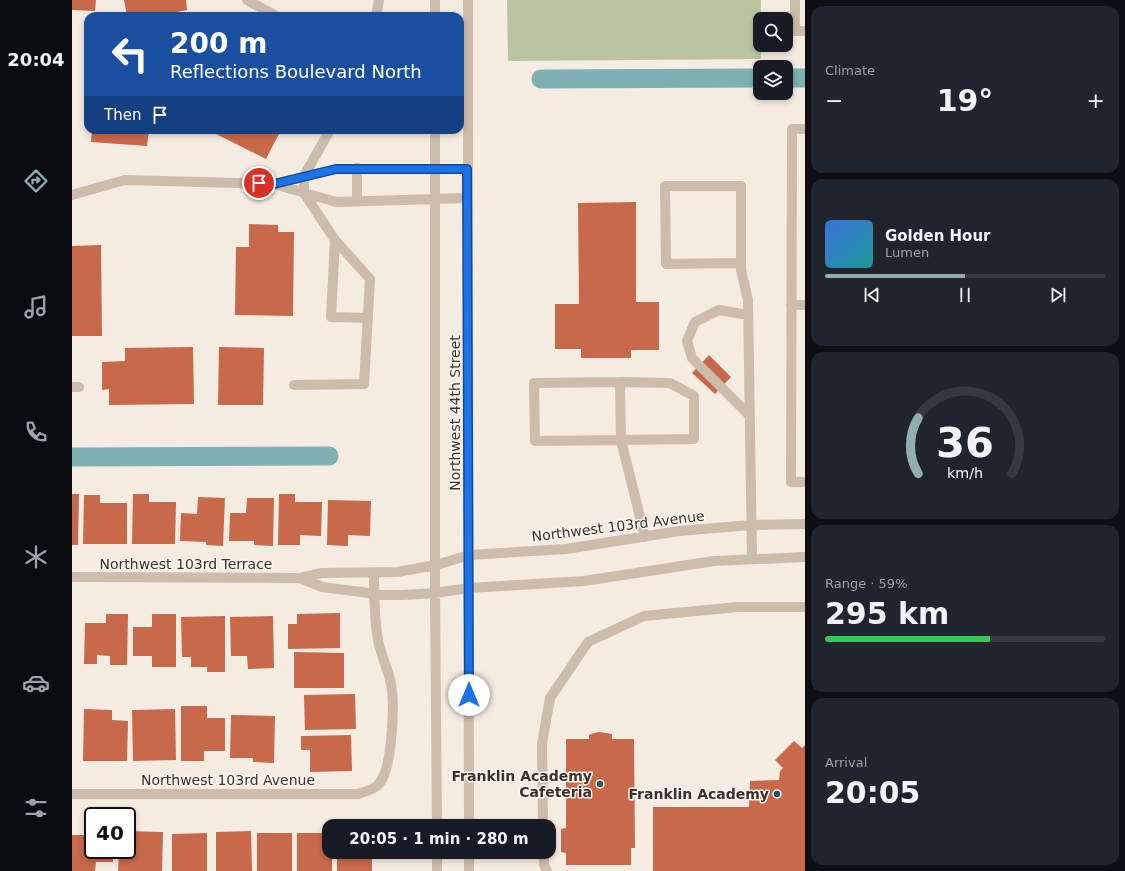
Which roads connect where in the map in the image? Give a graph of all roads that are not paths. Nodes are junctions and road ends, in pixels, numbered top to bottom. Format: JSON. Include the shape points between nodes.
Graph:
{"nodes":[{"id":1,"x":247,"y":0,"type":"edge"},
{"id":2,"x":435,"y":0,"type":"edge"},
{"id":3,"x":468,"y":0,"type":"edge"},
{"id":4,"x":795,"y":0,"type":"edge"},
{"id":5,"x":269,"y":12,"type":"edge"},
{"id":6,"x":435,"y":12,"type":"edge"},
{"id":7,"x":805,"y":31,"type":"edge"},
{"id":8,"x":805,"y":129,"type":"edge"},
{"id":9,"x":328,"y":134,"type":"edge"},
{"id":10,"x":435,"y":134,"type":"edge"},
{"id":11,"x":357,"y":168,"type":"junction"},
{"id":12,"x":436,"y":169,"type":"junction"},
{"id":13,"x":467,"y":169,"type":"junction"},
{"id":14,"x":304,"y":176,"type":"junction"},
{"id":15,"x":274,"y":184,"type":"junction"},
{"id":16,"x":304,"y":193,"type":"junction"},
{"id":17,"x":72,"y":195,"type":"edge"},
{"id":18,"x":467,"y":198,"type":"junction"},
{"id":19,"x":435,"y":199,"type":"junction"},
{"id":20,"x":357,"y":201,"type":"junction"},
{"id":21,"x":335,"y":240,"type":"junction"},
{"id":22,"x":740,"y":263,"type":"junction"},
{"id":23,"x":791,"y":305,"type":"junction"},
{"id":24,"x":805,"y":305,"type":"edge"},
{"id":25,"x":748,"y":315,"type":"junction"},
{"id":26,"x":368,"y":318,"type":"junction"},
{"id":27,"x":620,"y":382,"type":"junction"},
{"id":28,"x":294,"y":385,"type":"dead end"},
{"id":29,"x":748,"y":414,"type":"junction"},
{"id":30,"x":621,"y":440,"type":"junction"},
{"id":31,"x":805,"y":482,"type":"edge"},
{"id":32,"x":805,"y":524,"type":"edge"},
{"id":33,"x":751,"y":525,"type":"junction"},
{"id":34,"x":645,"y":537,"type":"junction"},
{"id":35,"x":469,"y":555,"type":"junction"},
{"id":36,"x":805,"y":557,"type":"edge"},
{"id":37,"x":752,"y":559,"type":"junction"},
{"id":38,"x":436,"y":565,"type":"junction"},
{"id":39,"x":374,"y":573,"type":"junction"},
{"id":40,"x":72,"y":578,"type":"edge"},
{"id":41,"x":300,"y":578,"type":"junction"},
{"id":42,"x":469,"y":588,"type":"junction"},
{"id":43,"x":374,"y":593,"type":"junction"},
{"id":44,"x":435,"y":593,"type":"junction"},
{"id":45,"x":805,"y":607,"type":"edge"},
{"id":46,"x":72,"y":794,"type":"edge"},
{"id":47,"x":437,"y":819,"type":"edge"},
{"id":48,"x":469,"y":819,"type":"edge"},
{"id":49,"x":543,"y":819,"type":"edge"},
{"id":50,"x":437,"y":859,"type":"edge"},
{"id":51,"x":469,"y":859,"type":"edge"},
{"id":52,"x":544,"y":859,"type":"edge"},
{"id":53,"x":437,"y":871,"type":"edge"},
{"id":54,"x":469,"y":871,"type":"edge"},
{"id":55,"x":547,"y":871,"type":"edge"}],
"edges":[{"from":1,"to":5,"type":"street"},
{"from":2,"to":6,"type":"street"},
{"from":3,"to":13,"type":"street","name":"Northwest 44th Street"},
{"from":4,"to":7,"type":"street","via":[[795,31]]},
{"from":8,"to":23,"type":"street","via":[[792,129]]},
{"from":9,"to":14,"type":"street"},
{"from":10,"to":12,"type":"street","name":"Northwest 44th Street"},
{"from":11,"to":12,"type":"street"},
{"from":11,"to":14,"type":"street","via":[[336,169]]},
{"from":11,"to":20,"type":"street"},
{"from":12,"to":13,"type":"street"},
{"from":12,"to":19,"type":"street","name":"Northwest 44th Street"},
{"from":13,"to":18,"type":"street","name":"Northwest 44th Street"},
{"from":14,"to":15,"type":"street"},
{"from":14,"to":16,"type":"street"},
{"from":15,"to":16,"type":"street"},
{"from":15,"to":17,"type":"street","via":[[125,180]]},
{"from":16,"to":20,"type":"street","via":[[336,202]]},
{"from":16,"to":21,"type":"street"},
{"from":18,"to":19,"type":"street"},
{"from":18,"to":35,"type":"street","name":"Northwest 44th Street"},
{"from":19,"to":20,"type":"street"},
{"from":19,"to":38,"type":"street","name":"Northwest 44th Street"},
{"from":21,"to":26,"type":"street","via":[[370,278]]},
{"from":21,"to":26,"type":"street","via":[[331,317]]},
{"from":22,"to":22,"type":"street","via":[[741,186],[665,186],[666,264]]},
{"from":22,"to":25,"type":"street","via":[[748,300]]},
{"from":23,"to":24,"type":"street"},
{"from":23,"to":31,"type":"street","via":[[791,482]]},
{"from":25,"to":29,"type":"street"},
{"from":25,"to":29,"type":"street","via":[[719,310],[695,322],[687,341],[692,358]]},
{"from":26,"to":28,"type":"street","via":[[364,384]]},
{"from":27,"to":30,"type":"street"},
{"from":27,"to":30,"type":"street","via":[[670,383],[694,396],[694,439]]},
{"from":27,"to":30,"type":"street","via":[[534,383],[535,441]]},
{"from":29,"to":33,"type":"street"},
{"from":30,"to":34,"type":"street"},
{"from":32,"to":33,"type":"street","name":"Northwest 103rd Avenue"},
{"from":33,"to":34,"type":"street","name":"Northwest 103rd Avenue","via":[[678,531]]},
{"from":33,"to":37,"type":"street"},
{"from":34,"to":35,"type":"street","name":"Northwest 103rd Avenue","via":[[566,549]]},
{"from":35,"to":38,"type":"street","name":"Northwest 103rd Avenue"},
{"from":35,"to":42,"type":"street","name":"Northwest 44th Street"},
{"from":36,"to":37,"type":"street"},
{"from":37,"to":42,"type":"street","via":[[683,565],[584,581]]},
{"from":38,"to":39,"type":"street","name":"Northwest 103rd Terrace"},
{"from":38,"to":44,"type":"street","name":"Northwest 44th Street"},
{"from":39,"to":41,"type":"street","name":"Northwest 103rd Terrace","via":[[322,573]]},
{"from":39,"to":43,"type":"street"},
{"from":40,"to":41,"type":"street","name":"Northwest 103rd Terrace"},
{"from":41,"to":43,"type":"street","name":"Northwest 103rd Terrace","via":[[322,587]]},
{"from":42,"to":44,"type":"street"},
{"from":42,"to":48,"type":"street","name":"Northwest 44th Street"},
{"from":43,"to":44,"type":"street","name":"Northwest 103rd Terrace"},
{"from":43,"to":46,"type":"street","name":"Northwest 103rd Avenue","via":[[378,642],[392,685],[393,704],[390,753],[386,771],[381,782],[372,789],[358,794]]},
{"from":44,"to":47,"type":"street","name":"Northwest 44th Street"},
{"from":45,"to":49,"type":"street","via":[[738,607],[644,616],[588,642],[550,698],[542,744]]},
{"from":50,"to":53,"type":"street"},
{"from":51,"to":54,"type":"street"},
{"from":52,"to":55,"type":"street"}]}
